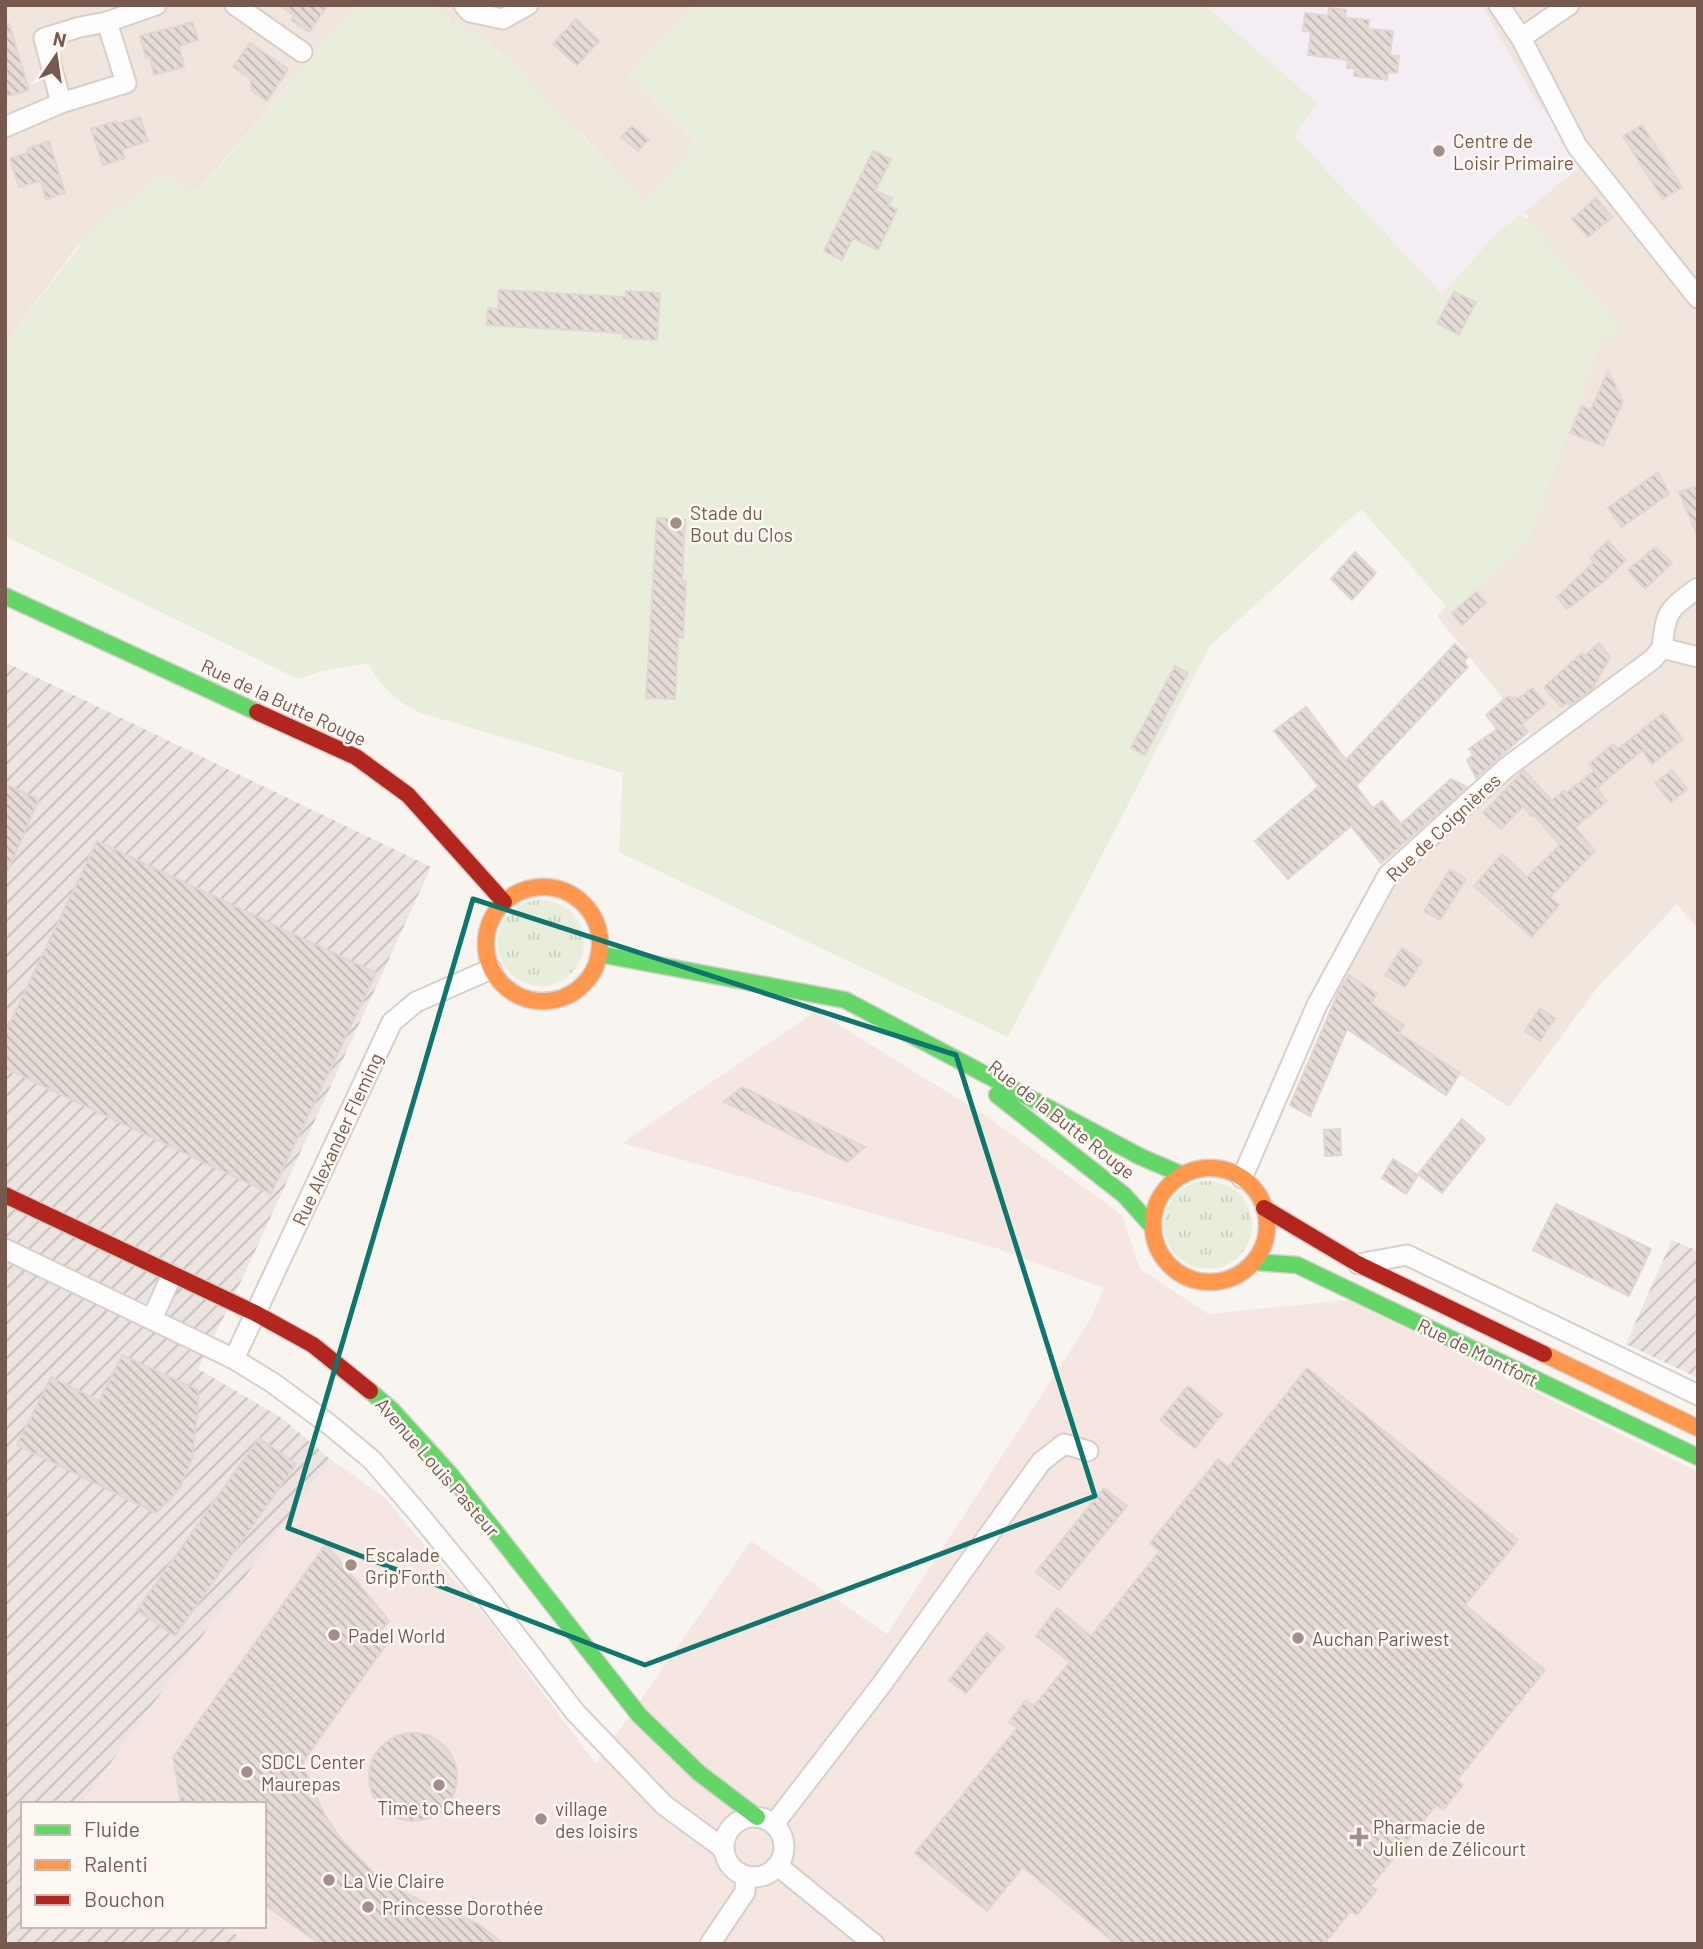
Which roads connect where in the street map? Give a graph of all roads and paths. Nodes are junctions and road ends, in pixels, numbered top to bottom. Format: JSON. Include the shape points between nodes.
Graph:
{"nodes":[{"id":1,"x":156,"y":5,"type":"edge"},
{"id":2,"x":235,"y":5,"type":"edge"},
{"id":3,"x":464,"y":5,"type":"edge"},
{"id":4,"x":527,"y":5,"type":"edge"},
{"id":5,"x":1499,"y":5,"type":"edge"},
{"id":6,"x":1569,"y":5,"type":"edge"},
{"id":7,"x":107,"y":22,"type":"junction"},
{"id":8,"x":1521,"y":38,"type":"junction"},
{"id":9,"x":302,"y":52,"type":"dead end"},
{"id":10,"x":61,"y":103,"type":"junction"},
{"id":11,"x":5,"y":127,"type":"edge"},
{"id":12,"x":1698,"y":298,"type":"edge"},
{"id":13,"x":1698,"y":588,"type":"edge"},
{"id":14,"x":5,"y":596,"type":"edge"},
{"id":15,"x":1661,"y":648,"type":"junction"},
{"id":16,"x":1698,"y":657,"type":"edge"},
{"id":17,"x":504,"y":902,"type":"junction"},
{"id":18,"x":599,"y":954,"type":"junction"},
{"id":19,"x":491,"y":969,"type":"junction"},
{"id":20,"x":940,"y":1051,"type":"junction"},
{"id":21,"x":1183,"y":1175,"type":"junction"},
{"id":22,"x":1242,"y":1178,"type":"junction"},
{"id":23,"x":5,"y":1195,"type":"edge"},
{"id":24,"x":1264,"y":1208,"type":"junction"},
{"id":25,"x":1152,"y":1226,"type":"junction"},
{"id":26,"x":5,"y":1249,"type":"edge"},
{"id":27,"x":1254,"y":1262,"type":"junction"},
{"id":28,"x":1358,"y":1264,"type":"junction"},
{"id":29,"x":172,"y":1275,"type":"junction"},
{"id":30,"x":255,"y":1313,"type":"junction"},
{"id":31,"x":152,"y":1319,"type":"junction"},
{"id":32,"x":234,"y":1359,"type":"junction"},
{"id":33,"x":1698,"y":1395,"type":"edge"},
{"id":34,"x":1698,"y":1428,"type":"edge"},
{"id":35,"x":1088,"y":1451,"type":"dead end"},
{"id":36,"x":1698,"y":1457,"type":"edge"},
{"id":37,"x":765,"y":1821,"type":"junction"},
{"id":38,"x":724,"y":1849,"type":"junction"},
{"id":39,"x":778,"y":1866,"type":"junction"},
{"id":40,"x":746,"y":1876,"type":"junction"},
{"id":41,"x":710,"y":1944,"type":"edge"},
{"id":42,"x":874,"y":1944,"type":"edge"}],
"edges":[{"from":1,"to":7,"type":"street"},
{"from":2,"to":9,"type":"street"},
{"from":3,"to":4,"type":"street","via":[[470,12],[503,19]]},
{"from":5,"to":8,"type":"street"},
{"from":6,"to":8,"type":"street"},
{"from":7,"to":10,"type":"street","via":[[126,83]]},
{"from":7,"to":10,"type":"street","via":[[44,38]]},
{"from":8,"to":12,"type":"street","via":[[1577,146]]},
{"from":10,"to":11,"type":"street"},
{"from":13,"to":15,"type":"street","via":[[1671,608]]},
{"from":14,"to":17,"type":"street","name":"Rue de la Butte Rouge","via":[[356,757],[408,795]]},
{"from":15,"to":16,"type":"street"},
{"from":15,"to":22,"type":"street","name":"Rue de Coignières","via":[[1653,659],[1506,768],[1388,875],[1317,1004]]},
{"from":17,"to":18,"type":"street","via":[[544,887],[572,896],[595,921]]},
{"from":17,"to":19,"type":"street","via":[[486,933]]},
{"from":18,"to":19,"type":"street","via":[[583,985],[551,1001],[522,998],[509,991]]},
{"from":18,"to":20,"type":"street","name":"Rue de la Butte Rouge","via":[[845,1000]]},
{"from":19,"to":30,"type":"street","name":"Rue Alexander Fleming","via":[[416,1002],[392,1022]]},
{"from":20,"to":21,"type":"street","name":"Rue de la Butte Rouge","via":[[1140,1157]]},
{"from":20,"to":25,"type":"street","name":"Rue de la Butte Rouge","via":[[1124,1195]]},
{"from":21,"to":22,"type":"street","via":[[1213,1168]]},
{"from":21,"to":25,"type":"street","via":[[1164,1191]]},
{"from":22,"to":24,"type":"street"},
{"from":23,"to":29,"type":"street","name":"Avenue Louis Pasteur"},
{"from":24,"to":27,"type":"street","via":[[1264,1245]]},
{"from":24,"to":28,"type":"street","name":"Rue de Montfort"},
{"from":25,"to":27,"type":"street","via":[[1163,1259],[1191,1279],[1225,1281]]},
{"from":26,"to":31,"type":"street"},
{"from":27,"to":36,"type":"street","name":"Rue de Montfort","via":[[1297,1265]]},
{"from":28,"to":33,"type":"street","via":[[1407,1255]]},
{"from":28,"to":34,"type":"street","name":"Rue de Montfort"},
{"from":29,"to":30,"type":"street","name":"Avenue Louis Pasteur"},
{"from":29,"to":31,"type":"street"},
{"from":30,"to":32,"type":"street","name":"Rue Alexander Fleming"},
{"from":30,"to":37,"type":"street","name":"Avenue Louis Pasteur","via":[[313,1345],[393,1410],[450,1474],[639,1715],[699,1773]]},
{"from":31,"to":32,"type":"street"},
{"from":32,"to":38,"type":"street","via":[[321,1418],[372,1460],[575,1712],[664,1805]]},
{"from":35,"to":37,"type":"street","via":[[1065,1444],[1041,1462],[882,1684]]},
{"from":37,"to":38,"type":"street","via":[[747,1818],[733,1827]]},
{"from":37,"to":39,"type":"street","via":[[780,1831],[785,1849]]},
{"from":38,"to":40,"type":"street","via":[[731,1866]]},
{"from":39,"to":40,"type":"street","via":[[763,1876]]},
{"from":39,"to":42,"type":"street"},
{"from":40,"to":41,"type":"street","via":[[745,1892]]}]}
